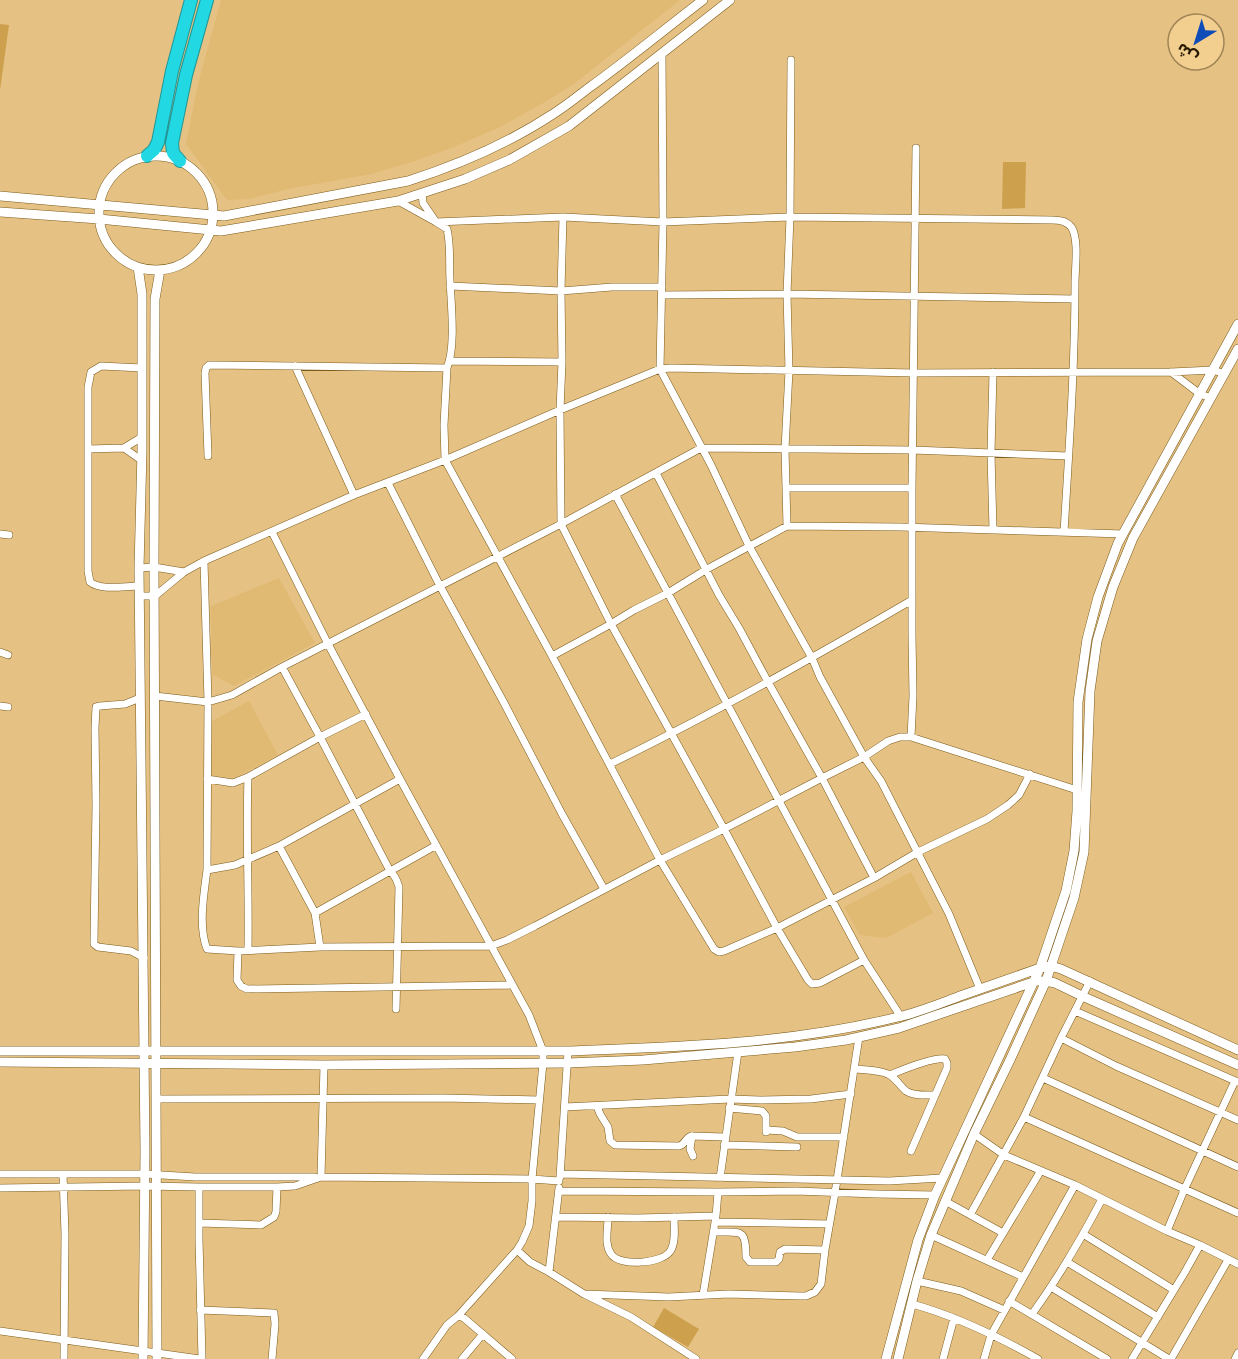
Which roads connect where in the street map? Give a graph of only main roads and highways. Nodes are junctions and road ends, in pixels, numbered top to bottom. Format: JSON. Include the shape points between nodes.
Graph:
{"nodes":[{"id":1,"x":191,"y":0,"type":"edge"},
{"id":2,"x":207,"y":0,"type":"edge"},
{"id":3,"x":703,"y":0,"type":"edge"},
{"id":4,"x":730,"y":0,"type":"edge"},
{"id":5,"x":147,"y":156,"type":"junction"},
{"id":6,"x":180,"y":161,"type":"junction"},
{"id":7,"x":0,"y":196,"type":"edge"},
{"id":8,"x":99,"y":204,"type":"junction"},
{"id":9,"x":0,"y":212,"type":"edge"},
{"id":10,"x":213,"y":215,"type":"junction"},
{"id":11,"x":99,"y":219,"type":"junction"},
{"id":12,"x":210,"y":230,"type":"junction"},
{"id":13,"x":138,"y":267,"type":"junction"},
{"id":14,"x":160,"y":270,"type":"junction"},
{"id":15,"x":1238,"y":324,"type":"edge"},
{"id":16,"x":1238,"y":349,"type":"edge"},
{"id":17,"x":1051,"y":966,"type":"junction"},
{"id":18,"x":1040,"y":968,"type":"junction"},
{"id":19,"x":1046,"y":981,"type":"junction"},
{"id":20,"x":1033,"y":983,"type":"junction"},
{"id":21,"x":1238,"y":1050,"type":"edge"},
{"id":22,"x":0,"y":1051,"type":"edge"},
{"id":23,"x":145,"y":1052,"type":"junction"},
{"id":24,"x":156,"y":1052,"type":"junction"},
{"id":25,"x":0,"y":1062,"type":"edge"},
{"id":26,"x":145,"y":1063,"type":"junction"},
{"id":27,"x":156,"y":1063,"type":"junction"},
{"id":28,"x":1238,"y":1065,"type":"edge"},
{"id":29,"x":145,"y":1247,"type":"junction"},
{"id":30,"x":156,"y":1247,"type":"junction"},
{"id":31,"x":143,"y":1355,"type":"edge"},
{"id":32,"x":157,"y":1356,"type":"edge"},
{"id":33,"x":886,"y":1359,"type":"edge"},
{"id":34,"x":898,"y":1359,"type":"edge"}],
"edges":[{"from":1,"to":5,"type":"highway","via":[[158,142]]},
{"from":2,"to":6,"type":"highway","via":[[172,143],[173,153]]},
{"from":3,"to":10,"type":"main road","via":[[554,114],[478,154],[408,181]]},
{"from":4,"to":12,"type":"main road","via":[[569,126],[509,160],[398,201]]},
{"from":5,"to":6,"type":"main road"},
{"from":5,"to":8,"type":"main road","via":[[120,168],[110,178]]},
{"from":6,"to":10,"type":"main road","via":[[205,183]]},
{"from":7,"to":8,"type":"main road"},
{"from":8,"to":10,"type":"main road"},
{"from":8,"to":11,"type":"main road"},
{"from":9,"to":11,"type":"main road"},
{"from":10,"to":12,"type":"main road"},
{"from":11,"to":12,"type":"main road"},
{"from":11,"to":13,"type":"main road","via":[[106,242],[115,253]]},
{"from":12,"to":14,"type":"main road","via":[[191,258]]},
{"from":13,"to":14,"type":"main road"},
{"from":13,"to":23,"type":"main road","via":[[142,294],[139,586]]},
{"from":14,"to":24,"type":"main road","via":[[155,299]]},
{"from":15,"to":18,"type":"main road","via":[[1123,534],[1098,597],[1078,702],[1074,851],[1066,891]]},
{"from":16,"to":17,"type":"main road","via":[[1133,538],[1113,587],[1097,641],[1090,691],[1084,852],[1074,898]]},
{"from":17,"to":18,"type":"main road"},
{"from":17,"to":19,"type":"main road"},
{"from":17,"to":21,"type":"main road"},
{"from":18,"to":20,"type":"main road"},
{"from":18,"to":24,"type":"main road","via":[[901,1017],[792,1038],[568,1051]]},
{"from":19,"to":20,"type":"main road"},
{"from":19,"to":28,"type":"main road"},
{"from":19,"to":34,"type":"main road","via":[[931,1235]]},
{"from":20,"to":27,"type":"main road","via":[[899,1028],[795,1047],[568,1063]]},
{"from":20,"to":33,"type":"main road","via":[[935,1195],[918,1240]]},
{"from":22,"to":23,"type":"main road"},
{"from":23,"to":24,"type":"main road"},
{"from":23,"to":26,"type":"main road"},
{"from":24,"to":27,"type":"main road"},
{"from":25,"to":26,"type":"main road"},
{"from":26,"to":27,"type":"main road"},
{"from":26,"to":29,"type":"main road"},
{"from":27,"to":30,"type":"main road"},
{"from":29,"to":30,"type":"main road"},
{"from":29,"to":31,"type":"main road"},
{"from":30,"to":32,"type":"main road"}]}
